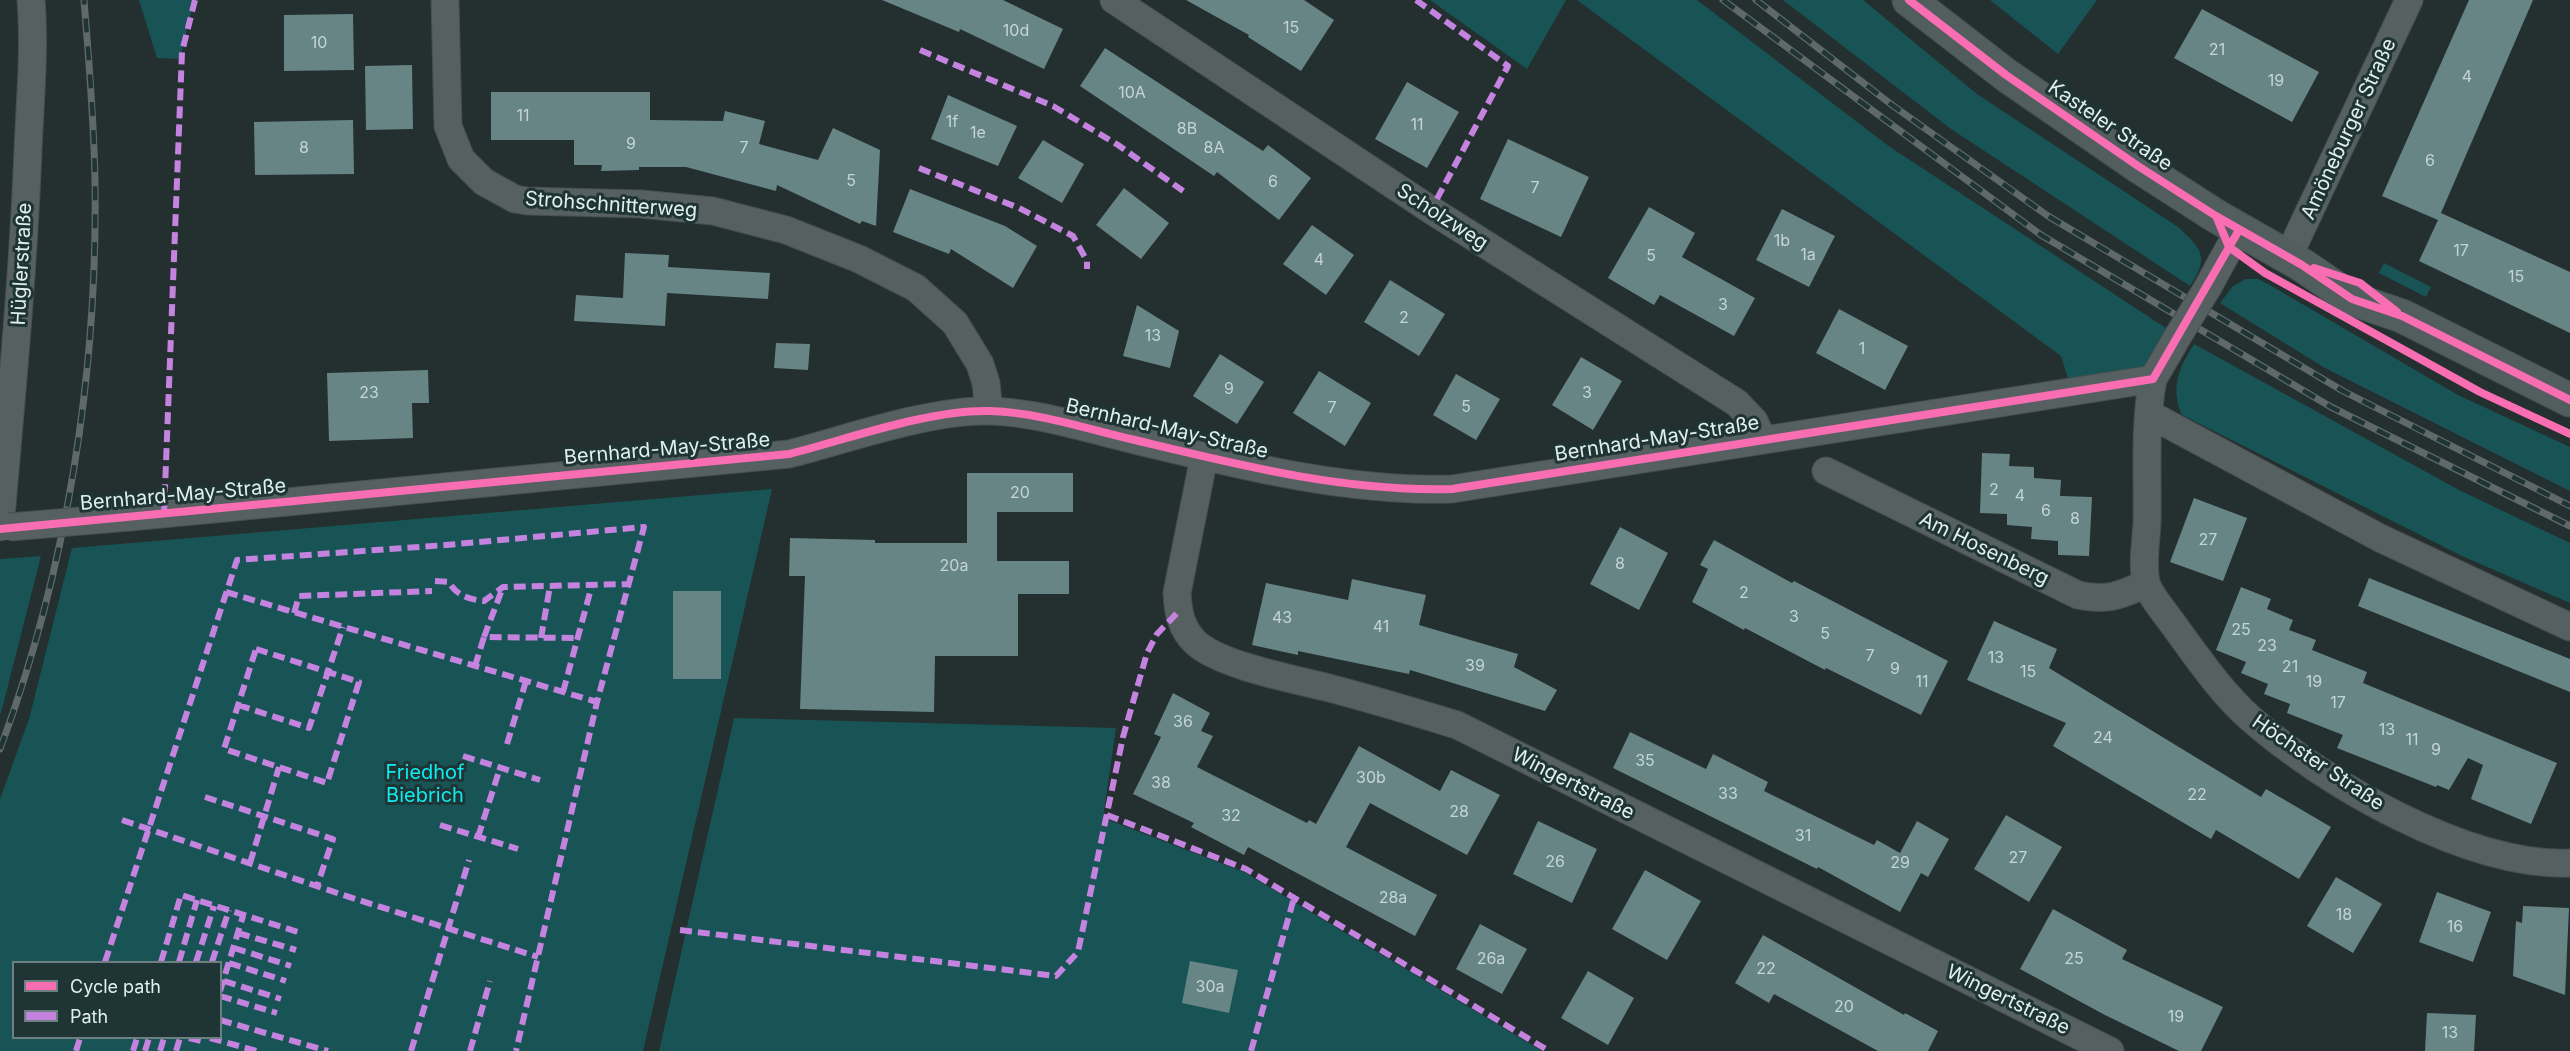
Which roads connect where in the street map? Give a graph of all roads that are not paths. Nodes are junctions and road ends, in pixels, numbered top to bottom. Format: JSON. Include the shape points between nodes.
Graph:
{"nodes":[{"id":1,"x":31,"y":0,"type":"edge"},
{"id":2,"x":445,"y":0,"type":"edge"},
{"id":3,"x":1114,"y":0,"type":"edge"},
{"id":4,"x":1909,"y":0,"type":"edge"},
{"id":5,"x":2409,"y":0,"type":"edge"},
{"id":6,"x":2239,"y":230,"type":"junction"},
{"id":7,"x":2295,"y":261,"type":"junction"},
{"id":8,"x":2153,"y":379,"type":"junction"},
{"id":9,"x":2570,"y":400,"type":"edge"},
{"id":10,"x":989,"y":411,"type":"junction"},
{"id":11,"x":2149,"y":414,"type":"junction"},
{"id":12,"x":1762,"y":438,"type":"junction"},
{"id":13,"x":1204,"y":457,"type":"junction"},
{"id":14,"x":1826,"y":471,"type":"dead end"},
{"id":15,"x":3,"y":528,"type":"edge"},
{"id":16,"x":2146,"y":584,"type":"junction"},
{"id":17,"x":2570,"y":627,"type":"edge"},
{"id":18,"x":2570,"y":863,"type":"edge"},
{"id":19,"x":2109,"y":1051,"type":"edge"}],
"edges":[{"from":1,"to":15,"type":"street","name":"Hüglerstraße","via":[[27,170]]},
{"from":2,"to":10,"type":"street","name":"Strohschnitterweg","via":[[448,126],[461,159],[484,182],[515,199],[527,201],[641,204],[713,211],[786,230],[859,259],[916,288],[956,323],[980,364]]},
{"from":3,"to":12,"type":"street","name":"Scholzweg","via":[[1431,210],[1737,403],[1754,421]]},
{"from":4,"to":6,"type":"main road","name":"Kasteler Straße","via":[[2015,82]]},
{"from":5,"to":7,"type":"street","name":"Amöneburger Straße"},
{"from":6,"to":7,"type":"main road","name":"Kasteler Straße"},
{"from":6,"to":8,"type":"street","bridge":true},
{"from":7,"to":9,"type":"main road","name":"Kasteler Straße","via":[[2352,299],[2402,316]]},
{"from":8,"to":11,"type":"street"},
{"from":8,"to":12,"type":"street","name":"Bernhard-May-Straße"},
{"from":10,"to":13,"type":"street","name":"Bernhard-May-Straße","via":[[1027,415]]},
{"from":10,"to":15,"type":"street","name":"Bernhard-May-Straße","bridge":true,"via":[[902,425],[789,454]]},
{"from":11,"to":16,"type":"street"},
{"from":11,"to":17,"type":"street","via":[[2380,538]]},
{"from":12,"to":13,"type":"street","name":"Bernhard-May-Straße","via":[[1452,489],[1355,486]]},
{"from":13,"to":19,"type":"street","name":"Wingertstraße","via":[[1177,593],[1184,628],[1207,651],[1240,664],[1457,725]]},
{"from":14,"to":16,"type":"street","name":"Am Hosenberg","via":[[2078,595],[2101,599]]},
{"from":16,"to":18,"type":"street","name":"Höchster Straße","via":[[2200,662],[2249,717],[2364,799],[2483,852],[2520,861]]}]}
